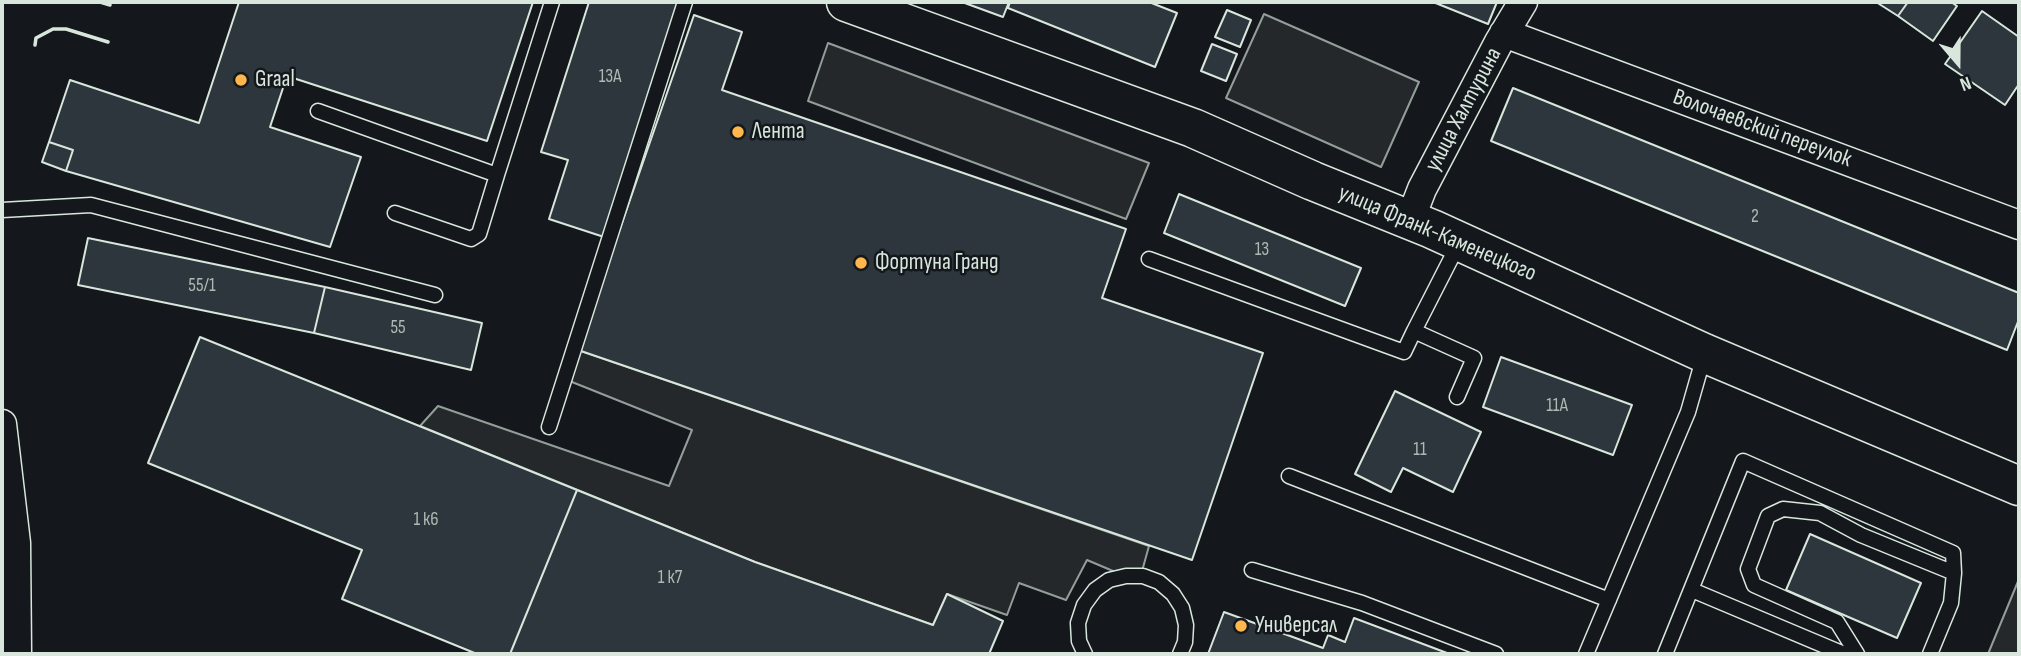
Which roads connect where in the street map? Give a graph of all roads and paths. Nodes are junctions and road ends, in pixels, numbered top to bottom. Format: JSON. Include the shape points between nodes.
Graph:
{"nodes":[{"id":1,"x":552,"y":2,"type":"edge"},
{"id":2,"x":685,"y":2,"type":"edge"},
{"id":3,"x":846,"y":2,"type":"edge"},
{"id":4,"x":1523,"y":2,"type":"edge"},
{"id":5,"x":1504,"y":33,"type":"junction"},
{"id":6,"x":318,"y":111,"type":"dead end"},
{"id":7,"x":497,"y":175,"type":"junction"},
{"id":8,"x":2,"y":210,"type":"edge"},
{"id":9,"x":395,"y":214,"type":"dead end"},
{"id":10,"x":1409,"y":220,"type":"junction"},
{"id":11,"x":2019,"y":225,"type":"edge"},
{"id":12,"x":1460,"y":242,"type":"junction"},
{"id":13,"x":1149,"y":258,"type":"dead end"},
{"id":14,"x":435,"y":295,"type":"dead end"},
{"id":15,"x":1414,"y":331,"type":"junction"},
{"id":16,"x":1704,"y":353,"type":"junction"},
{"id":17,"x":1457,"y":397,"type":"dead end"},
{"id":18,"x":2,"y":424,"type":"edge"},
{"id":19,"x":549,"y":427,"type":"dead end"},
{"id":20,"x":1289,"y":476,"type":"dead end"},
{"id":21,"x":2019,"y":486,"type":"edge"},
{"id":22,"x":1251,"y":570,"type":"dead end"},
{"id":23,"x":1954,"y":573,"type":"junction"},
{"id":24,"x":1692,"y":590,"type":"junction"},
{"id":25,"x":1609,"y":600,"type":"junction"},
{"id":26,"x":17,"y":654,"type":"edge"},
{"id":27,"x":1084,"y":654,"type":"edge"},
{"id":28,"x":1180,"y":654,"type":"edge"},
{"id":29,"x":1496,"y":654,"type":"edge"},
{"id":30,"x":1586,"y":654,"type":"edge"},
{"id":31,"x":1665,"y":654,"type":"edge"},
{"id":32,"x":1844,"y":654,"type":"edge"},
{"id":33,"x":1857,"y":654,"type":"edge"},
{"id":34,"x":1930,"y":654,"type":"edge"}],
"edges":[{"from":1,"to":7,"type":"lane"},
{"from":2,"to":19,"type":"lane"},
{"from":3,"to":10,"type":"main road","name":"улица Франк-Каменецкого","via":[[1193,128]]},
{"from":4,"to":5,"type":"street","name":"улица Халтурина"},
{"from":5,"to":10,"type":"street","name":"улица Халтурина"},
{"from":5,"to":11,"type":"street","name":"Волочаевский переулок"},
{"from":6,"to":7,"type":"lane"},
{"from":7,"to":9,"type":"lane","via":[[479,234],[471,239]]},
{"from":8,"to":14,"type":"lane","via":[[90,205]]},
{"from":10,"to":12,"type":"main road","name":"улица Франк-Каменецкого"},
{"from":12,"to":15,"type":"lane"},
{"from":12,"to":16,"type":"main road","name":"улица Франк-Каменецкого"},
{"from":13,"to":15,"type":"lane","via":[[1404,352]]},
{"from":15,"to":17,"type":"lane","via":[[1474,358]]},
{"from":16,"to":21,"type":"main road","name":"улица Франк-Каменецкого"},
{"from":16,"to":25,"type":"lane","via":[[1688,412]]},
{"from":18,"to":26,"type":"street","via":[[16,543]]},
{"from":20,"to":25,"type":"lane"},
{"from":22,"to":29,"type":"lane","via":[[1362,603]]},
{"from":23,"to":24,"type":"lane","via":[[1953,554],[1743,461]]},
{"from":23,"to":33,"type":"lane","via":[[1820,513],[1783,509],[1768,516],[1748,569],[1754,585],[1837,622]]},
{"from":23,"to":34,"type":"lane","via":[[1951,603]]},
{"from":24,"to":31,"type":"lane"},
{"from":24,"to":32,"type":"lane"},
{"from":25,"to":30,"type":"lane"},
{"from":27,"to":28,"type":"lane","via":[[1078,623],[1095,590],[1109,580],[1143,576],[1159,582],[1182,608],[1186,625]]}]}
